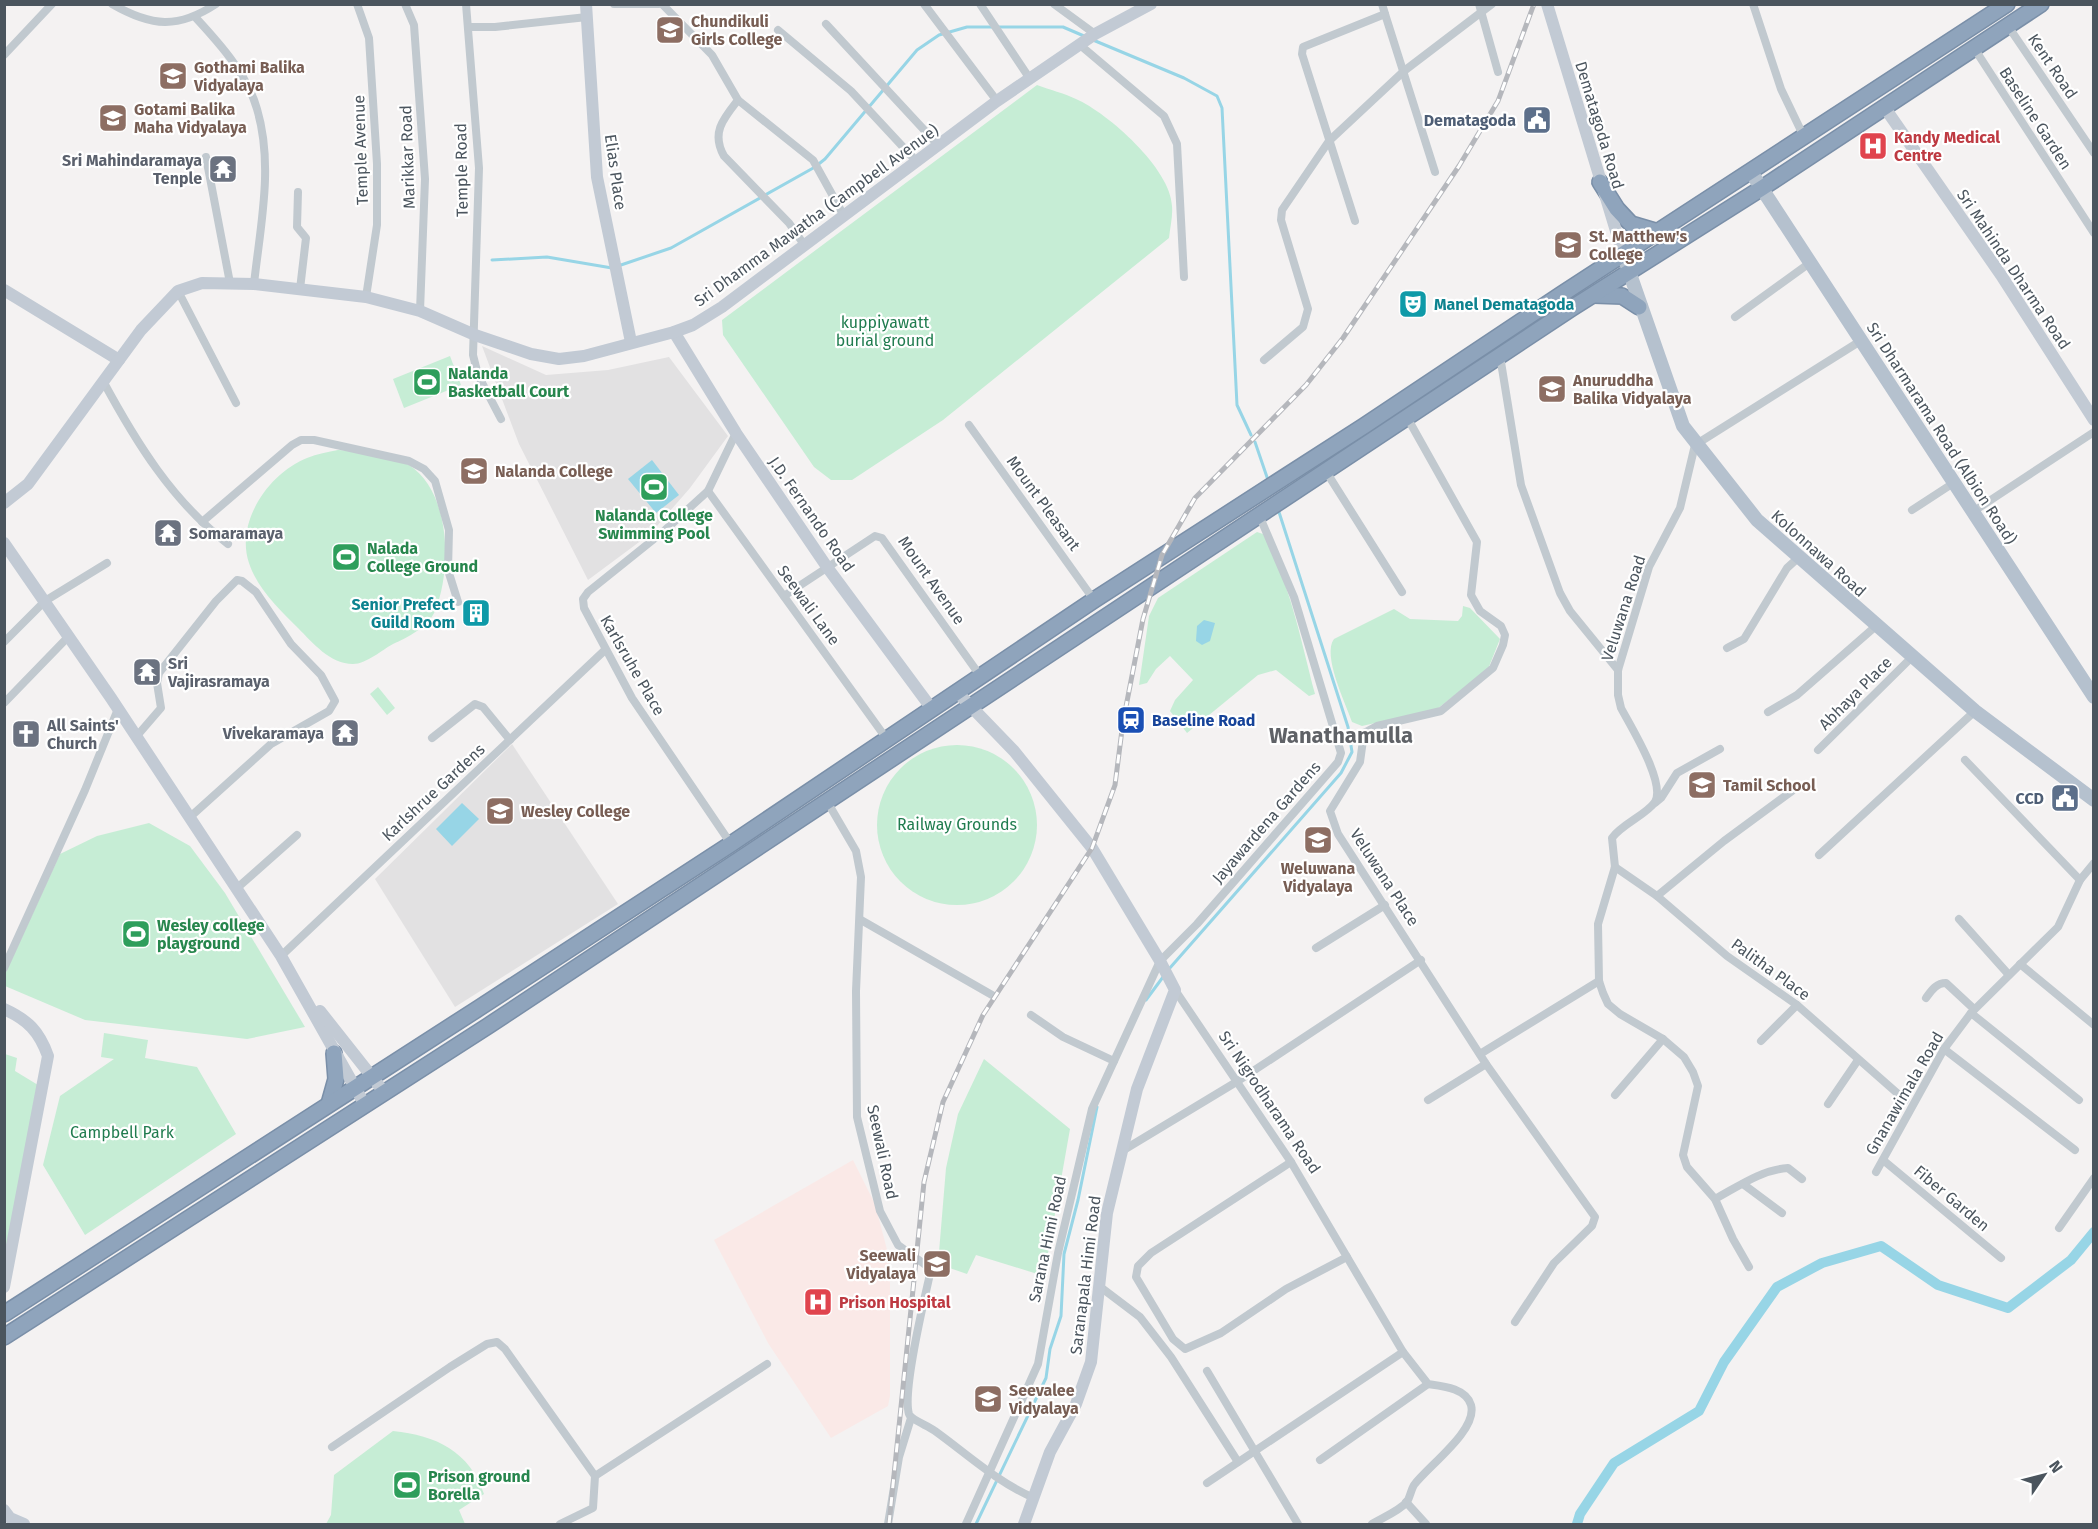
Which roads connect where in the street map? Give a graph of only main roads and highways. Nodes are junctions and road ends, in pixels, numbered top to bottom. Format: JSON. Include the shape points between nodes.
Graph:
{"nodes":[{"id":1,"x":2007,"y":4,"type":"edge"},
{"id":2,"x":2041,"y":4,"type":"edge"},
{"id":3,"x":1751,"y":172,"type":"junction"},
{"id":4,"x":1600,"y":182,"type":"road end"},
{"id":5,"x":1762,"y":188,"type":"junction"},
{"id":6,"x":1658,"y":232,"type":"junction"},
{"id":7,"x":1623,"y":254,"type":"junction"},
{"id":8,"x":1629,"y":273,"type":"junction"},
{"id":9,"x":1594,"y":295,"type":"junction"},
{"id":10,"x":1639,"y":307,"type":"junction"},
{"id":11,"x":2094,"y":697,"type":"edge"},
{"id":12,"x":2094,"y":800,"type":"edge"},
{"id":13,"x":334,"y":1053,"type":"road end"},
{"id":14,"x":329,"y":1104,"type":"junction"},
{"id":15,"x":4,"y":1314,"type":"edge"},
{"id":16,"x":4,"y":1337,"type":"edge"}],
"edges":[{"from":1,"to":3,"type":"highway"},
{"from":2,"to":5,"type":"highway"},
{"from":3,"to":5,"type":"main road","name":"Sri Dharmarama Road (Albion Road)"},
{"from":3,"to":6,"type":"highway"},
{"from":4,"to":6,"type":"highway","via":[[1631,224]]},
{"from":5,"to":8,"type":"highway"},
{"from":5,"to":11,"type":"main road","name":"Sri Dharmarama Road (Albion Road)"},
{"from":6,"to":7,"type":"highway"},
{"from":7,"to":8,"type":"main road","name":"Kolonnawa Road"},
{"from":7,"to":14,"type":"highway","via":[[1094,600],[731,844]]},
{"from":8,"to":9,"type":"highway"},
{"from":8,"to":10,"type":"main road","name":"Kolonnawa Road"},
{"from":9,"to":10,"type":"highway","via":[[1622,296]]},
{"from":9,"to":16,"type":"highway","via":[[828,803]]},
{"from":10,"to":12,"type":"main road","name":"Kolonnawa Road","via":[[1683,426],[1757,520],[1975,711]]},
{"from":13,"to":14,"type":"highway","via":[[336,1078]]},
{"from":14,"to":15,"type":"highway"}]}
